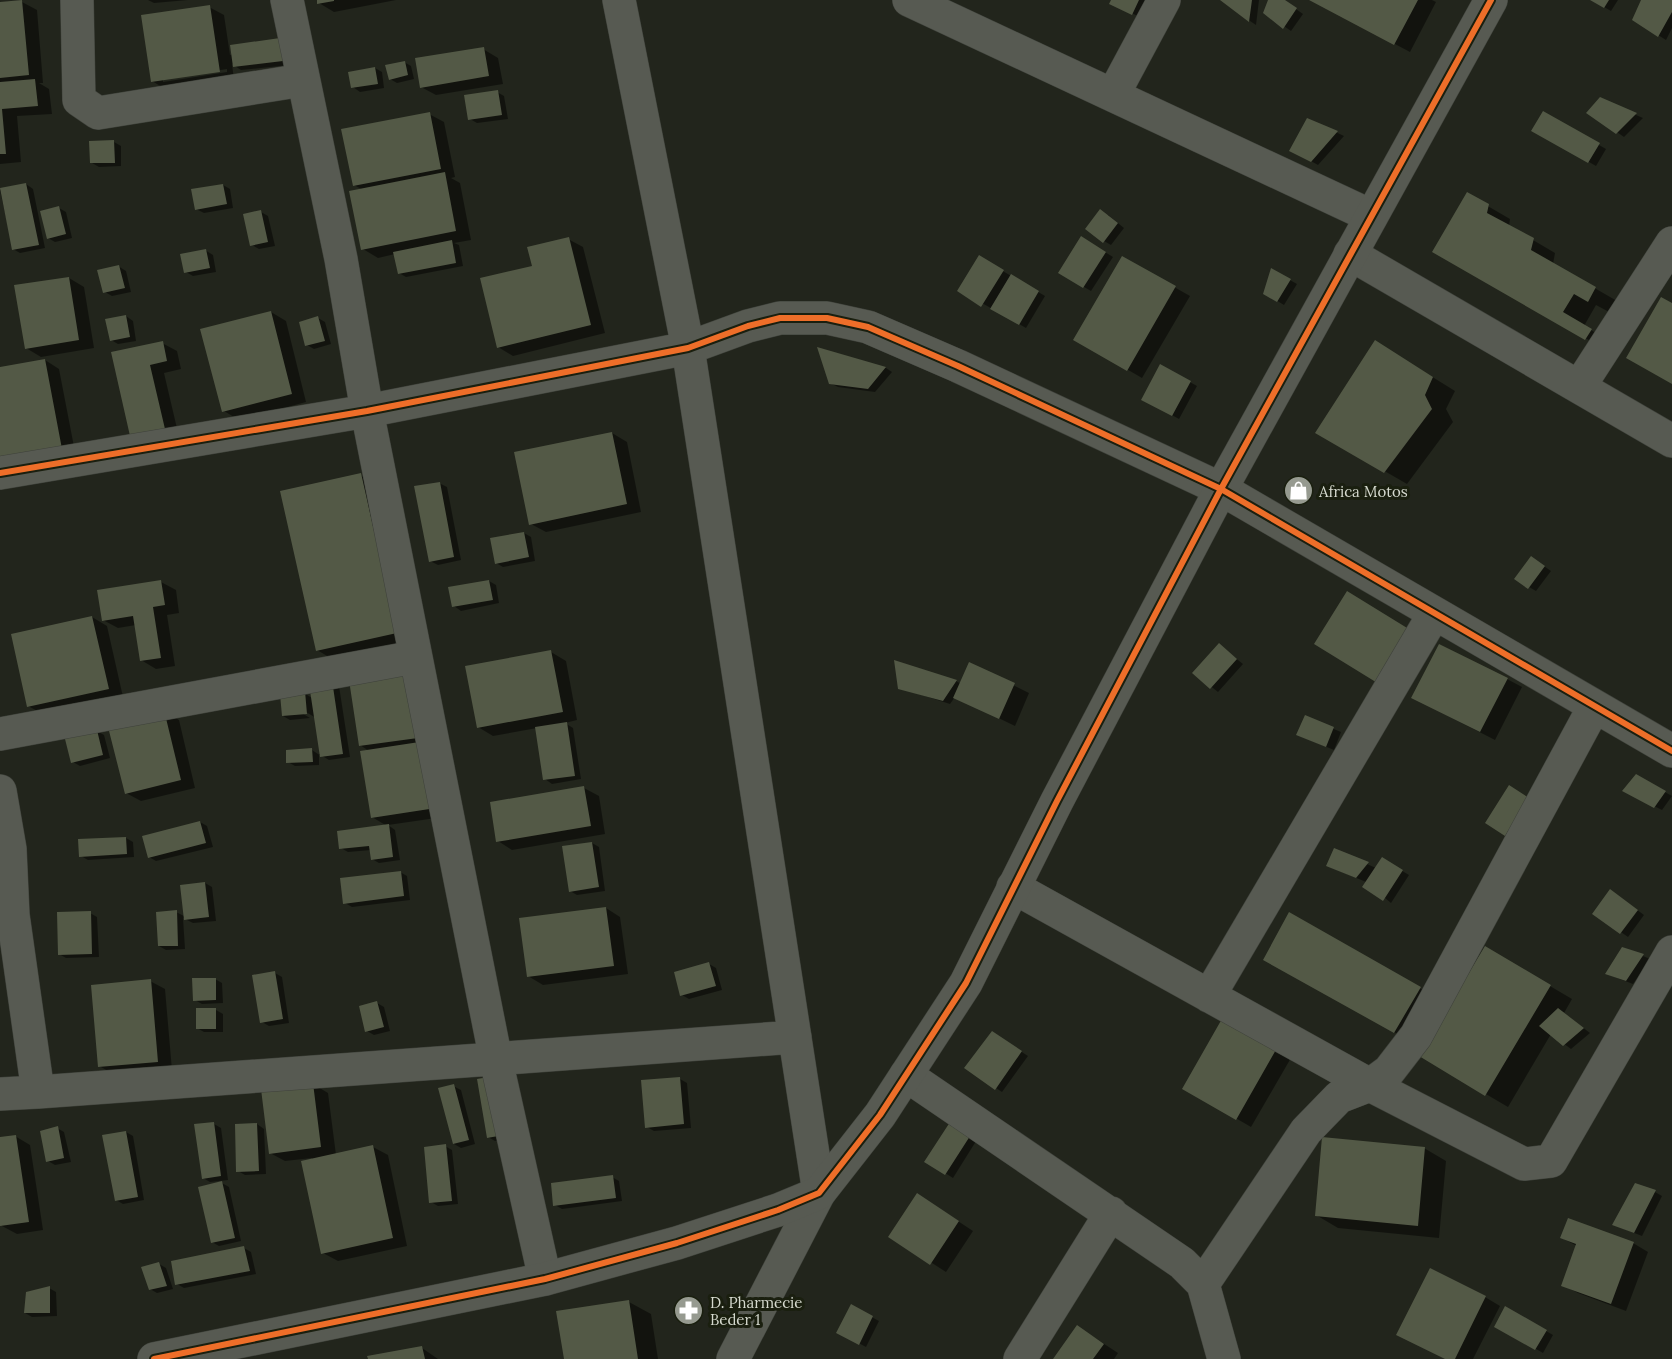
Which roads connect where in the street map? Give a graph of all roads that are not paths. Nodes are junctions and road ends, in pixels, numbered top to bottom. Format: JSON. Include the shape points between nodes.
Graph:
{"nodes":[{"id":1,"x":77,"y":0,"type":"edge"},
{"id":2,"x":287,"y":0,"type":"edge"},
{"id":3,"x":620,"y":0,"type":"edge"},
{"id":4,"x":909,"y":0,"type":"edge"},
{"id":5,"x":1164,"y":0,"type":"edge"},
{"id":6,"x":1491,"y":0,"type":"edge"},
{"id":7,"x":303,"y":80,"type":"junction"},
{"id":8,"x":1113,"y":95,"type":"junction"},
{"id":9,"x":1371,"y":216,"type":"junction"},
{"id":10,"x":1672,"y":243,"type":"edge"},
{"id":11,"x":1350,"y":254,"type":"junction"},
{"id":12,"x":688,"y":348,"type":"junction"},
{"id":13,"x":1579,"y":387,"type":"junction"},
{"id":14,"x":367,"y":411,"type":"junction"},
{"id":15,"x":1672,"y":441,"type":"edge"},
{"id":16,"x":0,"y":473,"type":"edge"},
{"id":17,"x":1221,"y":489,"type":"junction"},
{"id":18,"x":1434,"y":614,"type":"junction"},
{"id":19,"x":415,"y":657,"type":"junction"},
{"id":20,"x":1594,"y":707,"type":"junction"},
{"id":21,"x":0,"y":734,"type":"edge"},
{"id":22,"x":1672,"y":751,"type":"edge"},
{"id":23,"x":0,"y":790,"type":"edge"},
{"id":24,"x":5,"y":850,"type":"edge"},
{"id":25,"x":1013,"y":887,"type":"junction"},
{"id":26,"x":1672,"y":952,"type":"edge"},
{"id":27,"x":1209,"y":996,"type":"junction"},
{"id":28,"x":795,"y":1037,"type":"junction"},
{"id":29,"x":496,"y":1060,"type":"junction"},
{"id":30,"x":906,"y":1075,"type":"junction"},
{"id":31,"x":1370,"y":1085,"type":"junction"},
{"id":32,"x":38,"y":1092,"type":"junction"},
{"id":33,"x":0,"y":1094,"type":"edge"},
{"id":34,"x":819,"y":1193,"type":"junction"},
{"id":35,"x":1111,"y":1213,"type":"junction"},
{"id":36,"x":545,"y":1279,"type":"junction"},
{"id":37,"x":1203,"y":1284,"type":"junction"},
{"id":38,"x":154,"y":1359,"type":"edge"},
{"id":39,"x":733,"y":1359,"type":"edge"},
{"id":40,"x":1020,"y":1359,"type":"edge"},
{"id":41,"x":1224,"y":1359,"type":"edge"}],
"edges":[{"from":1,"to":7,"type":"street","via":[[79,100],[98,113]]},
{"from":2,"to":7,"type":"street"},
{"from":3,"to":12,"type":"street"},
{"from":4,"to":8,"type":"street"},
{"from":5,"to":8,"type":"street"},
{"from":6,"to":9,"type":"street"},
{"from":7,"to":14,"type":"street","via":[[341,259]]},
{"from":8,"to":9,"type":"street"},
{"from":9,"to":11,"type":"street"},
{"from":10,"to":13,"type":"street"},
{"from":11,"to":13,"type":"street"},
{"from":11,"to":17,"type":"street"},
{"from":12,"to":14,"type":"street"},
{"from":12,"to":17,"type":"street","via":[[780,318],[827,318],[868,327]]},
{"from":12,"to":28,"type":"street"},
{"from":13,"to":15,"type":"street"},
{"from":14,"to":16,"type":"street"},
{"from":14,"to":19,"type":"street"},
{"from":17,"to":18,"type":"street"},
{"from":17,"to":25,"type":"street"},
{"from":18,"to":20,"type":"street"},
{"from":18,"to":27,"type":"street"},
{"from":19,"to":21,"type":"street"},
{"from":19,"to":29,"type":"street"},
{"from":20,"to":22,"type":"street"},
{"from":20,"to":31,"type":"street","via":[[1416,1036],[1389,1071]]},
{"from":23,"to":24,"type":"street"},
{"from":24,"to":32,"type":"street"},
{"from":25,"to":27,"type":"street"},
{"from":25,"to":30,"type":"street","via":[[966,983]]},
{"from":26,"to":31,"type":"street","via":[[1551,1161],[1524,1164]]},
{"from":27,"to":31,"type":"street"},
{"from":28,"to":29,"type":"street"},
{"from":28,"to":34,"type":"street"},
{"from":29,"to":32,"type":"street"},
{"from":29,"to":36,"type":"street"},
{"from":30,"to":34,"type":"street"},
{"from":30,"to":35,"type":"street"},
{"from":31,"to":37,"type":"street","via":[[1339,1097],[1306,1131]]},
{"from":32,"to":33,"type":"street"},
{"from":34,"to":36,"type":"street","via":[[677,1243]]},
{"from":34,"to":39,"type":"street"},
{"from":35,"to":37,"type":"street","via":[[1182,1263]]},
{"from":35,"to":40,"type":"street"},
{"from":36,"to":38,"type":"street"},
{"from":37,"to":41,"type":"street"}]}
